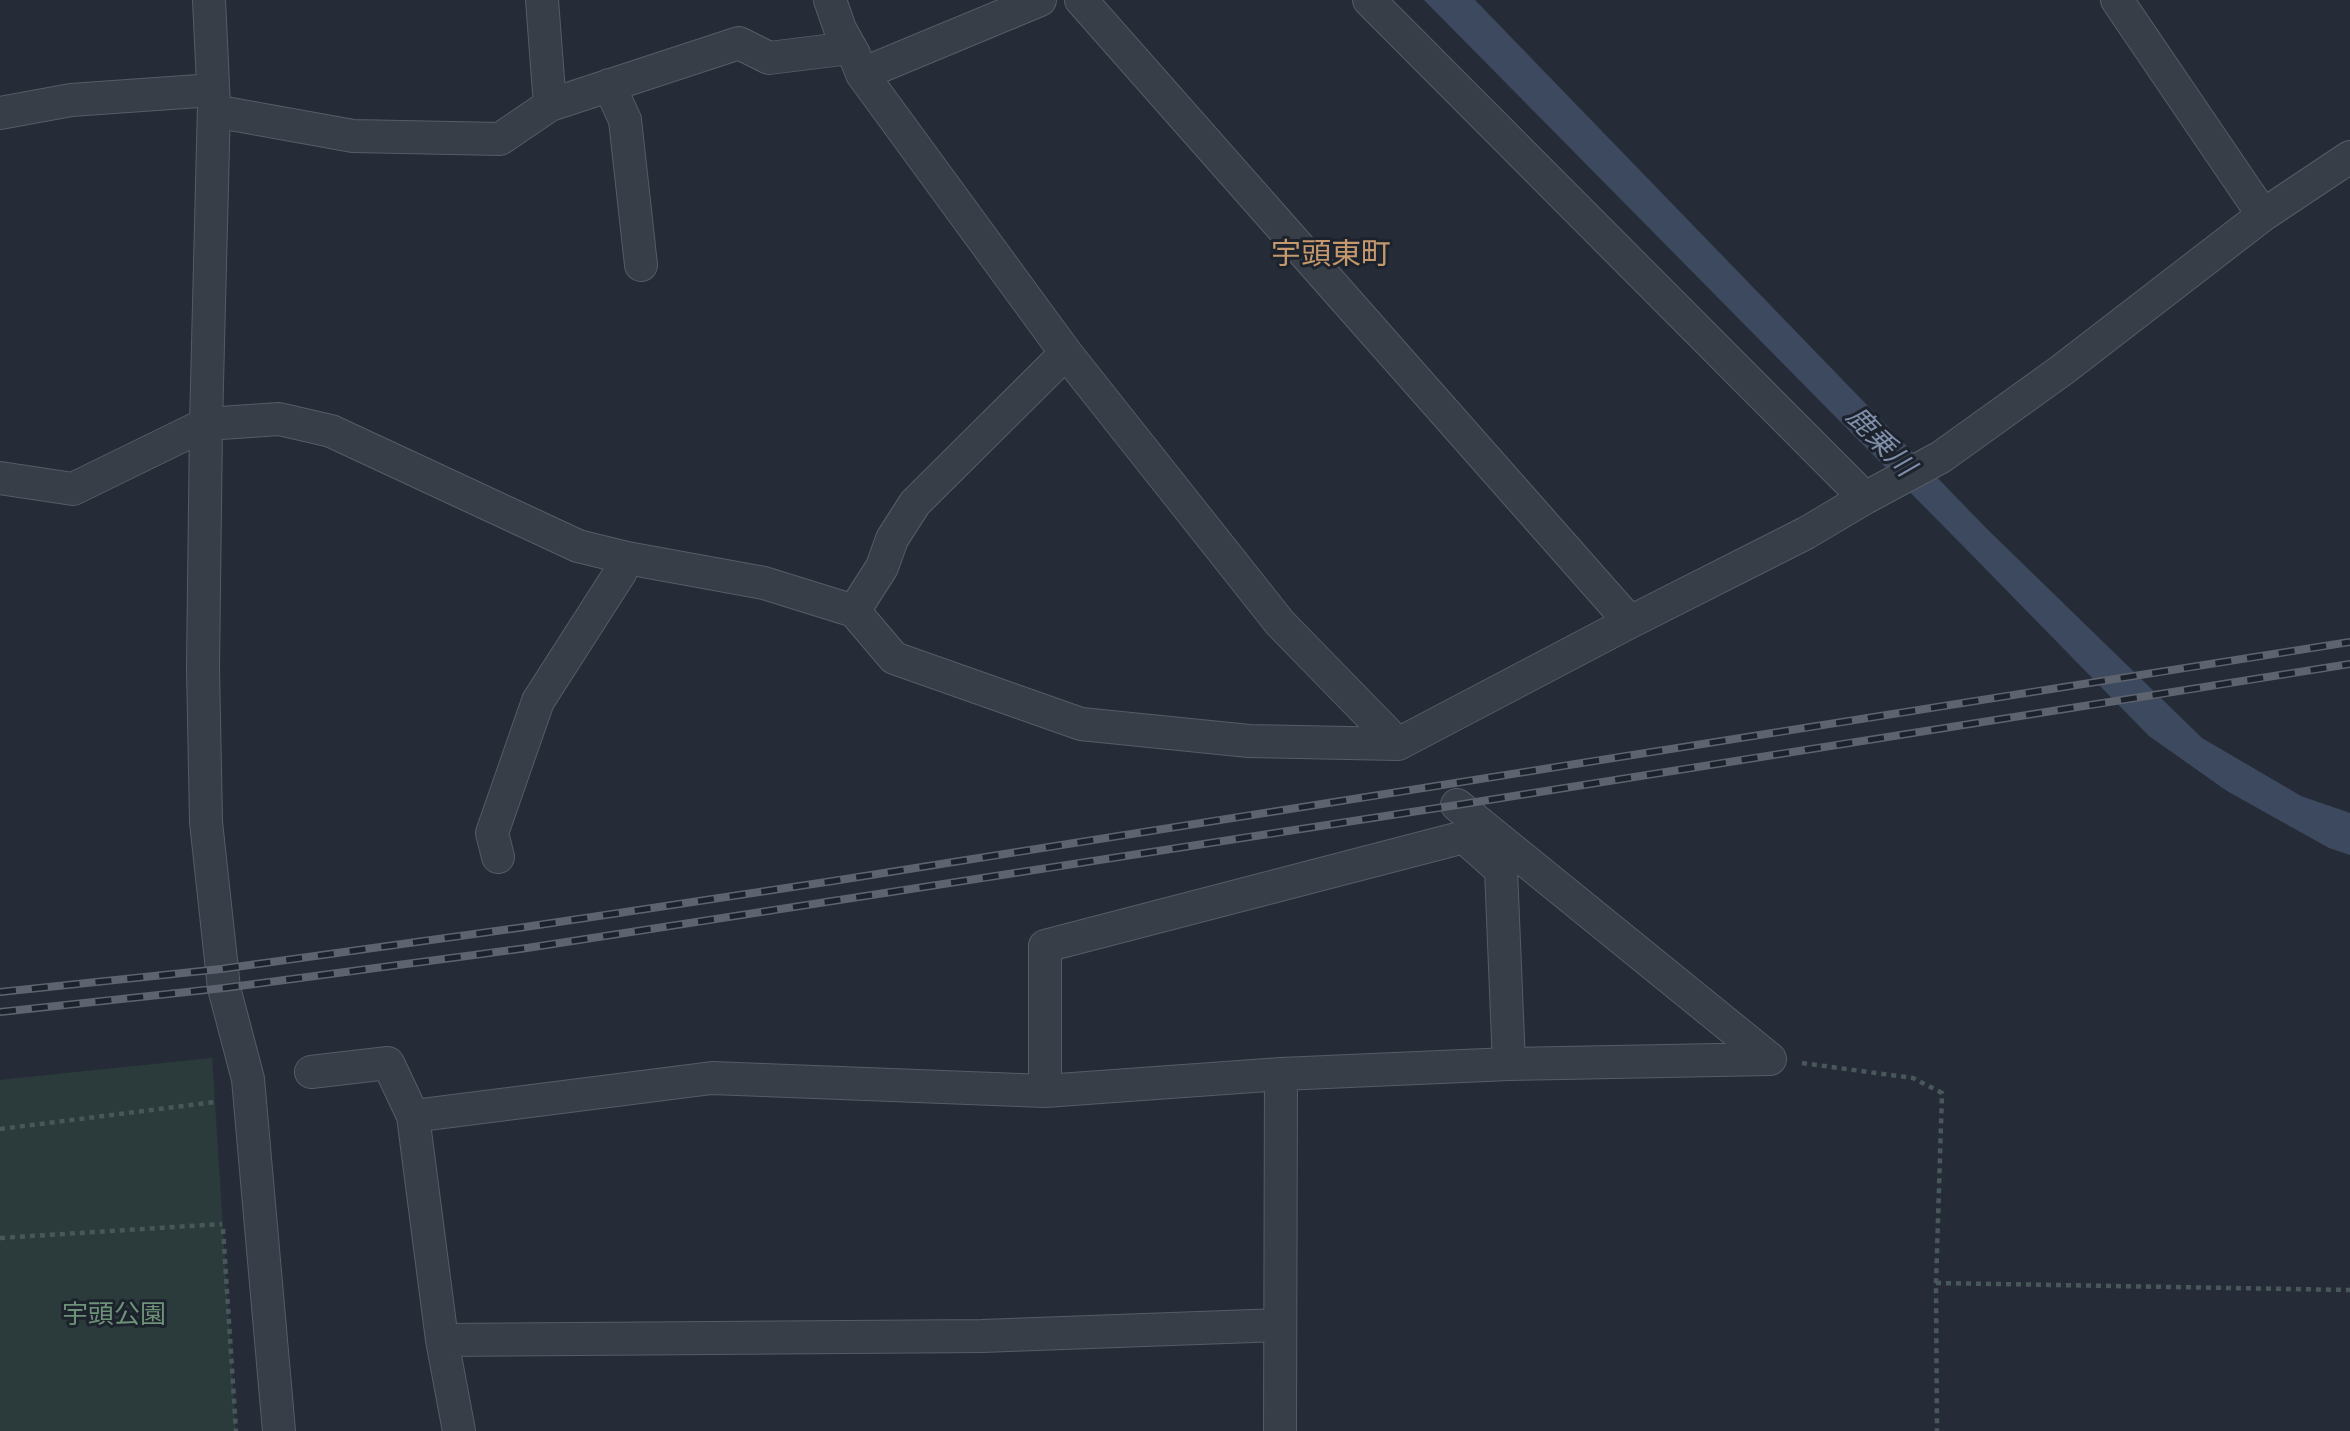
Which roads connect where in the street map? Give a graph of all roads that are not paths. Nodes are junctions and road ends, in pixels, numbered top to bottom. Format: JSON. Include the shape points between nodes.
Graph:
{"nodes":[{"id":1,"x":209,"y":0,"type":"edge"},
{"id":2,"x":542,"y":0,"type":"edge"},
{"id":3,"x":830,"y":0,"type":"edge"},
{"id":4,"x":1040,"y":0,"type":"edge"},
{"id":5,"x":1081,"y":0,"type":"edge"},
{"id":6,"x":1369,"y":0,"type":"edge"},
{"id":7,"x":2117,"y":0,"type":"edge"},
{"id":8,"x":856,"y":61,"type":"junction"},
{"id":9,"x":609,"y":85,"type":"junction"},
{"id":10,"x":214,"y":100,"type":"junction"},
{"id":11,"x":550,"y":105,"type":"junction"},
{"id":12,"x":0,"y":113,"type":"edge"},
{"id":13,"x":2350,"y":157,"type":"edge"},
{"id":14,"x":2263,"y":215,"type":"junction"},
{"id":15,"x":641,"y":265,"type":"dead end"},
{"id":16,"x":1066,"y":353,"type":"junction"},
{"id":17,"x":206,"y":424,"type":"junction"},
{"id":18,"x":0,"y":478,"type":"edge"},
{"id":19,"x":1865,"y":498,"type":"junction"},
{"id":20,"x":627,"y":558,"type":"junction"},
{"id":21,"x":854,"y":611,"type":"junction"},
{"id":22,"x":1630,"y":622,"type":"junction"},
{"id":23,"x":1398,"y":744,"type":"junction"},
{"id":24,"x":1458,"y":805,"type":"dead end"},
{"id":25,"x":498,"y":857,"type":"dead end"},
{"id":26,"x":1509,"y":1064,"type":"junction"},
{"id":27,"x":311,"y":1072,"type":"dead end"},
{"id":28,"x":1281,"y":1074,"type":"junction"},
{"id":29,"x":1045,"y":1091,"type":"junction"},
{"id":30,"x":413,"y":1116,"type":"junction"},
{"id":31,"x":1280,"y":1325,"type":"junction"},
{"id":32,"x":442,"y":1340,"type":"junction"},
{"id":33,"x":279,"y":1431,"type":"edge"},
{"id":34,"x":459,"y":1431,"type":"edge"},
{"id":35,"x":1279,"y":1431,"type":"edge"}],
"edges":[{"from":1,"to":10,"type":"street"},
{"from":2,"to":11,"type":"street"},
{"from":3,"to":8,"type":"street"},
{"from":4,"to":8,"type":"street"},
{"from":5,"to":22,"type":"street"},
{"from":6,"to":19,"type":"street"},
{"from":7,"to":14,"type":"street"},
{"from":8,"to":9,"type":"street","via":[[769,58],[739,43]]},
{"from":8,"to":16,"type":"street"},
{"from":9,"to":11,"type":"street"},
{"from":9,"to":15,"type":"street","via":[[625,120]]},
{"from":10,"to":11,"type":"street","via":[[353,136],[500,139]]},
{"from":10,"to":12,"type":"street","via":[[71,100]]},
{"from":10,"to":17,"type":"street"},
{"from":13,"to":14,"type":"street"},
{"from":14,"to":19,"type":"street","via":[[1941,457]]},
{"from":16,"to":21,"type":"street","via":[[915,503]]},
{"from":16,"to":23,"type":"street","via":[[1280,622]]},
{"from":17,"to":18,"type":"street","via":[[74,489]]},
{"from":17,"to":20,"type":"street","via":[[279,419],[331,431],[578,546]]},
{"from":17,"to":33,"type":"street","via":[[206,822],[224,988],[248,1079]]},
{"from":19,"to":22,"type":"street"},
{"from":20,"to":21,"type":"street","via":[[764,583]]},
{"from":20,"to":25,"type":"street","via":[[538,701],[492,833]]},
{"from":21,"to":23,"type":"street","via":[[894,658],[1081,724],[1250,741]]},
{"from":22,"to":23,"type":"street"},
{"from":24,"to":26,"type":"street","via":[[1770,1059]]},
{"from":26,"to":28,"type":"street"},
{"from":26,"to":29,"type":"street","via":[[1501,870],[1464,837],[1045,946]]},
{"from":27,"to":30,"type":"street","via":[[388,1063]]},
{"from":28,"to":29,"type":"street"},
{"from":28,"to":31,"type":"street"},
{"from":29,"to":30,"type":"street","via":[[712,1079]]},
{"from":30,"to":32,"type":"street"},
{"from":31,"to":32,"type":"street","via":[[982,1336]]},
{"from":31,"to":35,"type":"street"},
{"from":32,"to":34,"type":"street"}]}
